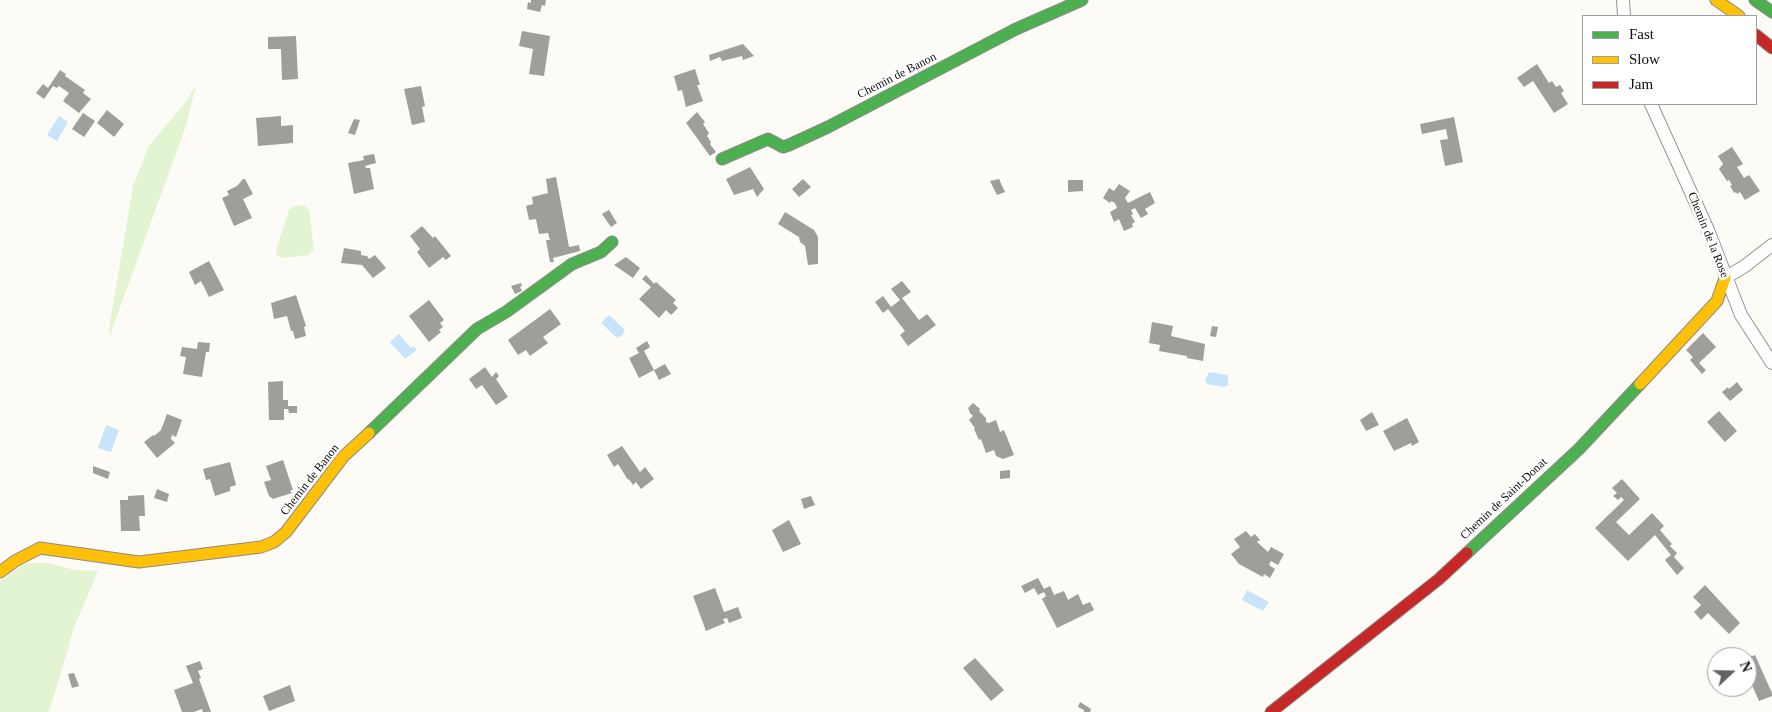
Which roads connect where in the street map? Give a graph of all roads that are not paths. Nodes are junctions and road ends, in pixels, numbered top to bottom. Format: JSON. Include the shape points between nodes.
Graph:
{"nodes":[{"id":1,"x":1082,"y":0,"type":"edge"},
{"id":2,"x":1623,"y":0,"type":"edge"},
{"id":3,"x":1715,"y":0,"type":"edge"},
{"id":4,"x":1755,"y":0,"type":"edge"},
{"id":5,"x":1772,"y":12,"type":"edge"},
{"id":6,"x":1624,"y":15,"type":"edge"},
{"id":7,"x":1732,"y":15,"type":"edge"},
{"id":8,"x":1738,"y":15,"type":"edge"},
{"id":9,"x":1757,"y":29,"type":"edge"},
{"id":10,"x":1757,"y":36,"type":"edge"},
{"id":11,"x":1772,"y":39,"type":"edge"},
{"id":12,"x":1772,"y":48,"type":"edge"},
{"id":13,"x":1651,"y":105,"type":"edge"},
{"id":14,"x":722,"y":159,"type":"dead end"},
{"id":15,"x":612,"y":242,"type":"dead end"},
{"id":16,"x":1772,"y":244,"type":"edge"},
{"id":17,"x":1725,"y":278,"type":"junction"},
{"id":18,"x":1772,"y":363,"type":"edge"},
{"id":19,"x":0,"y":572,"type":"edge"},
{"id":20,"x":1271,"y":712,"type":"edge"}],
"edges":[{"from":1,"to":14,"type":"main road","name":"Chemin de Banon","via":[[1016,29],[788,145],[783,147],[768,140]]},
{"from":2,"to":6,"type":"street"},
{"from":3,"to":7,"type":"main road"},
{"from":3,"to":8,"type":"main road"},
{"from":4,"to":5,"type":"main road"},
{"from":9,"to":11,"type":"main road"},
{"from":10,"to":12,"type":"main road"},
{"from":13,"to":17,"type":"street","name":"Chemin de la Rose","via":[[1708,230]]},
{"from":15,"to":19,"type":"main road","name":"Chemin de Banon","via":[[601,252],[572,264],[477,329],[343,457],[286,532],[274,542],[261,547],[139,562],[40,548]]},
{"from":16,"to":17,"type":"street"},
{"from":17,"to":18,"type":"street","name":"Chemin de la Rose","via":[[1741,315]]},
{"from":17,"to":20,"type":"main road","name":"Chemin de Saint-Donat","via":[[1717,301],[1580,449],[1439,579]]}]}
